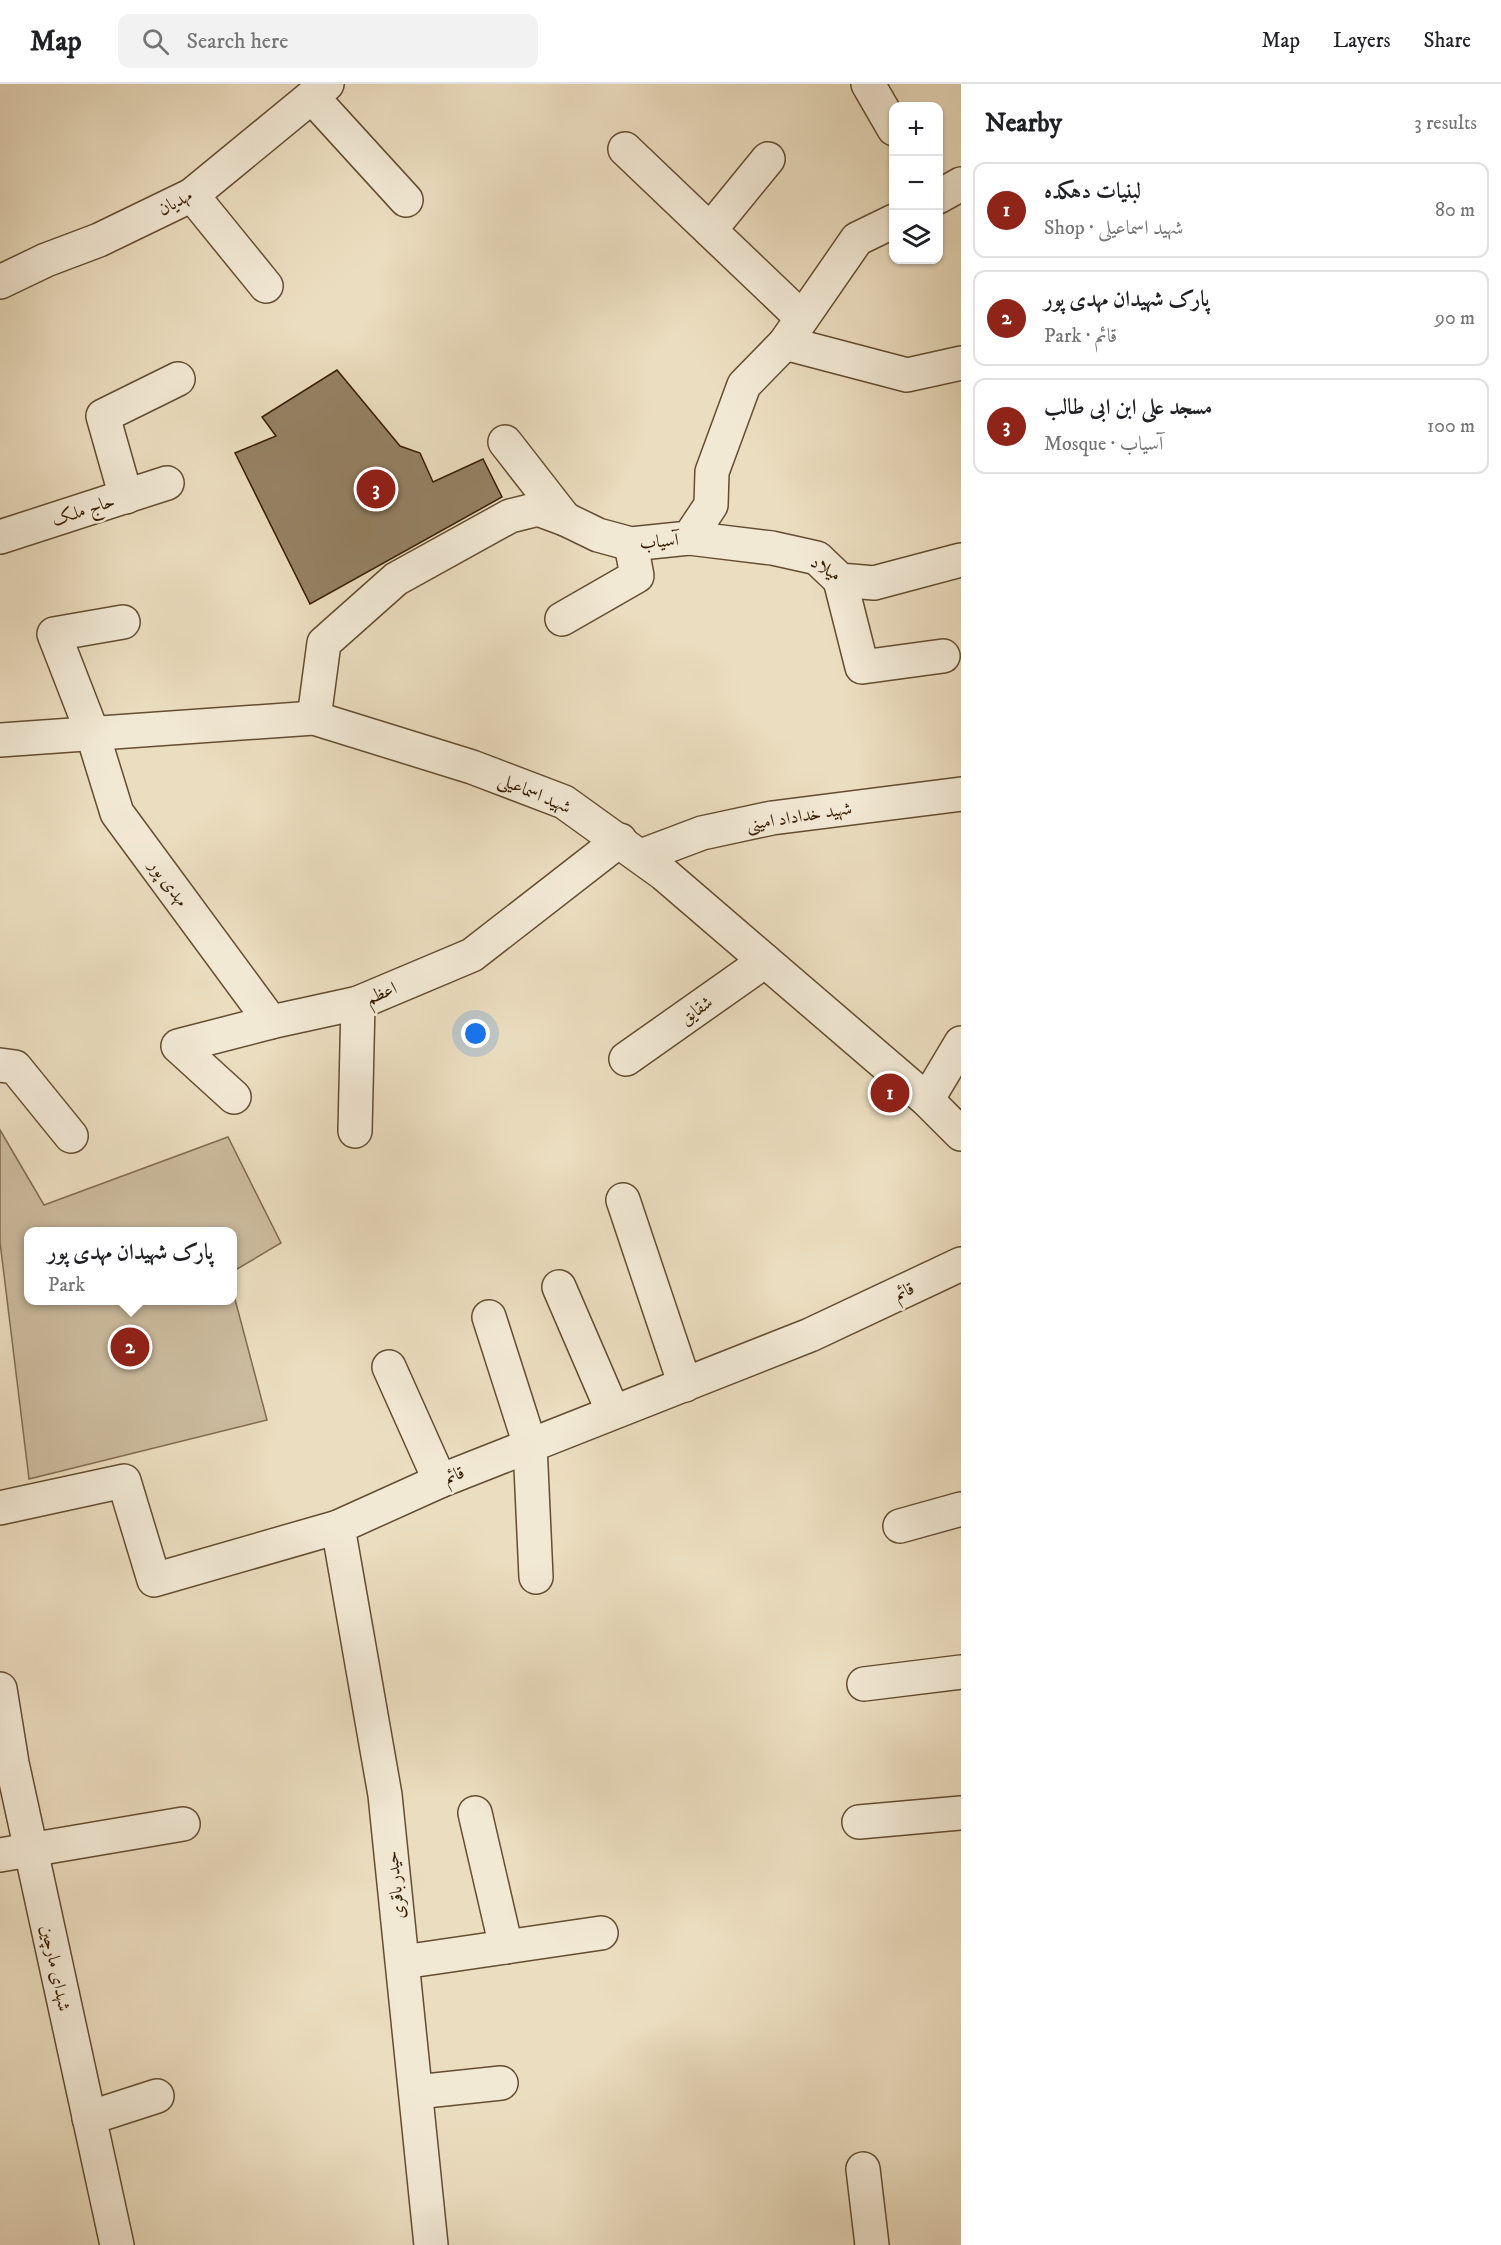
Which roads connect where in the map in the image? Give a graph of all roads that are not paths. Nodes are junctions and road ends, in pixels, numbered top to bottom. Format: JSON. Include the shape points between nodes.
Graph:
{"nodes":[{"id":1,"x":868,"y":84,"type":"edge"},
{"id":2,"x":319,"y":91,"type":"edge"},
{"id":3,"x":889,"y":120,"type":"edge"},
{"id":4,"x":625,"y":149,"type":"dead end"},
{"id":5,"x":768,"y":159,"type":"dead end"},
{"id":6,"x":961,"y":184,"type":"edge"},
{"id":7,"x":192,"y":195,"type":"junction"},
{"id":8,"x":943,"y":195,"type":"edge"},
{"id":9,"x":406,"y":200,"type":"dead end"},
{"id":10,"x":889,"y":223,"type":"edge"},
{"id":11,"x":710,"y":230,"type":"junction"},
{"id":12,"x":0,"y":282,"type":"edge"},
{"id":13,"x":266,"y":286,"type":"dead end"},
{"id":14,"x":793,"y":330,"type":"junction"},
{"id":15,"x":961,"y":363,"type":"edge"},
{"id":16,"x":178,"y":379,"type":"dead end"},
{"id":17,"x":505,"y":442,"type":"dead end"},
{"id":18,"x":167,"y":483,"type":"dead end"},
{"id":19,"x":126,"y":497,"type":"junction"},
{"id":20,"x":565,"y":519,"type":"junction"},
{"id":21,"x":0,"y":537,"type":"edge"},
{"id":22,"x":689,"y":538,"type":"junction"},
{"id":23,"x":631,"y":544,"type":"junction"},
{"id":24,"x":961,"y":560,"type":"edge"},
{"id":25,"x":840,"y":580,"type":"junction"},
{"id":26,"x":562,"y":619,"type":"dead end"},
{"id":27,"x":123,"y":622,"type":"dead end"},
{"id":28,"x":943,"y":656,"type":"dead end"},
{"id":29,"x":314,"y":718,"type":"junction"},
{"id":30,"x":92,"y":732,"type":"junction"},
{"id":31,"x":0,"y":740,"type":"edge"},
{"id":32,"x":961,"y":794,"type":"edge"},
{"id":33,"x":630,"y":848,"type":"junction"},
{"id":34,"x":765,"y":961,"type":"junction"},
{"id":35,"x":358,"y":1003,"type":"junction"},
{"id":36,"x":271,"y":1022,"type":"junction"},
{"id":37,"x":961,"y":1043,"type":"edge"},
{"id":38,"x":626,"y":1059,"type":"dead end"},
{"id":39,"x":0,"y":1065,"type":"edge"},
{"id":40,"x":234,"y":1097,"type":"dead end"},
{"id":41,"x":927,"y":1100,"type":"junction"},
{"id":42,"x":355,"y":1131,"type":"dead end"},
{"id":43,"x":961,"y":1134,"type":"edge"},
{"id":44,"x":70,"y":1136,"type":"dead end"},
{"id":45,"x":623,"y":1200,"type":"dead end"},
{"id":46,"x":961,"y":1264,"type":"edge"},
{"id":47,"x":559,"y":1287,"type":"dead end"},
{"id":48,"x":489,"y":1317,"type":"dead end"},
{"id":49,"x":389,"y":1367,"type":"dead end"},
{"id":50,"x":685,"y":1384,"type":"junction"},
{"id":51,"x":613,"y":1412,"type":"junction"},
{"id":52,"x":530,"y":1445,"type":"junction"},
{"id":53,"x":440,"y":1481,"type":"junction"},
{"id":54,"x":0,"y":1508,"type":"edge"},
{"id":55,"x":961,"y":1509,"type":"edge"},
{"id":56,"x":900,"y":1526,"type":"dead end"},
{"id":57,"x":338,"y":1527,"type":"junction"},
{"id":58,"x":536,"y":1577,"type":"dead end"},
{"id":59,"x":961,"y":1672,"type":"edge"},
{"id":60,"x":864,"y":1684,"type":"dead end"},
{"id":61,"x":0,"y":1689,"type":"edge"},
{"id":62,"x":475,"y":1813,"type":"dead end"},
{"id":63,"x":961,"y":1813,"type":"edge"},
{"id":64,"x":859,"y":1822,"type":"dead end"},
{"id":65,"x":183,"y":1824,"type":"dead end"},
{"id":66,"x":15,"y":1853,"type":"edge"},
{"id":67,"x":601,"y":1933,"type":"dead end"},
{"id":68,"x":506,"y":1947,"type":"junction"},
{"id":69,"x":403,"y":1962,"type":"junction"},
{"id":70,"x":501,"y":2083,"type":"dead end"},
{"id":71,"x":416,"y":2092,"type":"junction"},
{"id":72,"x":157,"y":2096,"type":"dead end"},
{"id":73,"x":89,"y":2118,"type":"junction"},
{"id":74,"x":863,"y":2169,"type":"dead end"},
{"id":75,"x":117,"y":2245,"type":"edge"},
{"id":76,"x":431,"y":2245,"type":"edge"},
{"id":77,"x":872,"y":2245,"type":"edge"}],
"edges":[{"from":1,"to":3,"type":"street"},
{"from":2,"to":7,"type":"street","name":"مهدیان"},
{"from":2,"to":9,"type":"street"},
{"from":4,"to":11,"type":"street"},
{"from":5,"to":11,"type":"street"},
{"from":6,"to":8,"type":"street"},
{"from":7,"to":12,"type":"street","name":"مهدیان"},
{"from":7,"to":13,"type":"street"},
{"from":10,"to":14,"type":"street","name":"آسیاب","via":[[857,239]]},
{"from":11,"to":14,"type":"street"},
{"from":14,"to":15,"type":"street","via":[[907,375]]},
{"from":14,"to":22,"type":"street","name":"آسیاب","via":[[744,385],[712,472],[711,505]]},
{"from":16,"to":19,"type":"street","via":[[103,416]]},
{"from":17,"to":20,"type":"street"},
{"from":18,"to":19,"type":"street","name":"حاج ملک"},
{"from":19,"to":21,"type":"street","name":"حاج ملک"},
{"from":20,"to":23,"type":"street","name":"آسیاب","via":[[598,535]]},
{"from":20,"to":29,"type":"street","name":"آسیاب","via":[[538,509],[510,516],[396,579],[324,643]]},
{"from":22,"to":23,"type":"street","name":"آسیاب"},
{"from":22,"to":25,"type":"street","name":"میلاد","via":[[817,558]]},
{"from":23,"to":26,"type":"street","via":[[637,576]]},
{"from":24,"to":25,"type":"street","name":"میلاد","via":[[874,583]]},
{"from":25,"to":28,"type":"street","via":[[862,667]]},
{"from":27,"to":30,"type":"street","name":"مهدی پور","via":[[54,634]]},
{"from":29,"to":30,"type":"street","name":"شهید اسماعیلی"},
{"from":29,"to":33,"type":"street","name":"شهید اسماعیلی","via":[[472,767],[564,802]]},
{"from":30,"to":31,"type":"street","name":"شهید اسماعیلی"},
{"from":30,"to":36,"type":"street","name":"مهدی پور","via":[[117,813]]},
{"from":32,"to":33,"type":"street","name":"شهید خداداد امینی","via":[[772,818]]},
{"from":33,"to":34,"type":"street","name":"شهید اسماعیلی"},
{"from":33,"to":35,"type":"street","name":"اعظم","via":[[472,956]]},
{"from":34,"to":38,"type":"street","name":"شقایق"},
{"from":34,"to":41,"type":"street","name":"شهید اسماعیلی"},
{"from":35,"to":36,"type":"street","name":"اعظم"},
{"from":35,"to":42,"type":"street"},
{"from":36,"to":40,"type":"street","name":"اعظم","via":[[178,1046]]},
{"from":37,"to":41,"type":"street"},
{"from":39,"to":44,"type":"street","via":[[15,1067]]},
{"from":41,"to":43,"type":"street","name":"شهید اسماعیلی"},
{"from":45,"to":50,"type":"street"},
{"from":46,"to":50,"type":"street","name":"قائم","via":[[810,1335]]},
{"from":47,"to":51,"type":"street"},
{"from":48,"to":52,"type":"street"},
{"from":49,"to":53,"type":"street"},
{"from":50,"to":51,"type":"street","name":"قائم"},
{"from":51,"to":52,"type":"street","name":"قائم"},
{"from":52,"to":53,"type":"street","name":"قائم"},
{"from":52,"to":58,"type":"street"},
{"from":53,"to":57,"type":"street","name":"قائم"},
{"from":54,"to":57,"type":"street","name":"قائم","via":[[124,1481],[154,1580]]},
{"from":55,"to":56,"type":"street"},
{"from":57,"to":69,"type":"street","name":"حیدر باقری","via":[[385,1795]]},
{"from":59,"to":60,"type":"street"},
{"from":61,"to":66,"type":"street","name":"شهدای مارچین","via":[[12,1763]]},
{"from":62,"to":68,"type":"street"},
{"from":63,"to":64,"type":"street"},
{"from":65,"to":66,"type":"street"},
{"from":66,"to":73,"type":"street","name":"شهدای مارچین"},
{"from":67,"to":68,"type":"street"},
{"from":68,"to":69,"type":"street"},
{"from":69,"to":71,"type":"street","name":"حیدر باقری"},
{"from":70,"to":71,"type":"street"},
{"from":71,"to":76,"type":"street","name":"حیدر باقری"},
{"from":72,"to":73,"type":"street"},
{"from":73,"to":75,"type":"street","name":"شهدای مارچین"},
{"from":74,"to":77,"type":"street"}]}
